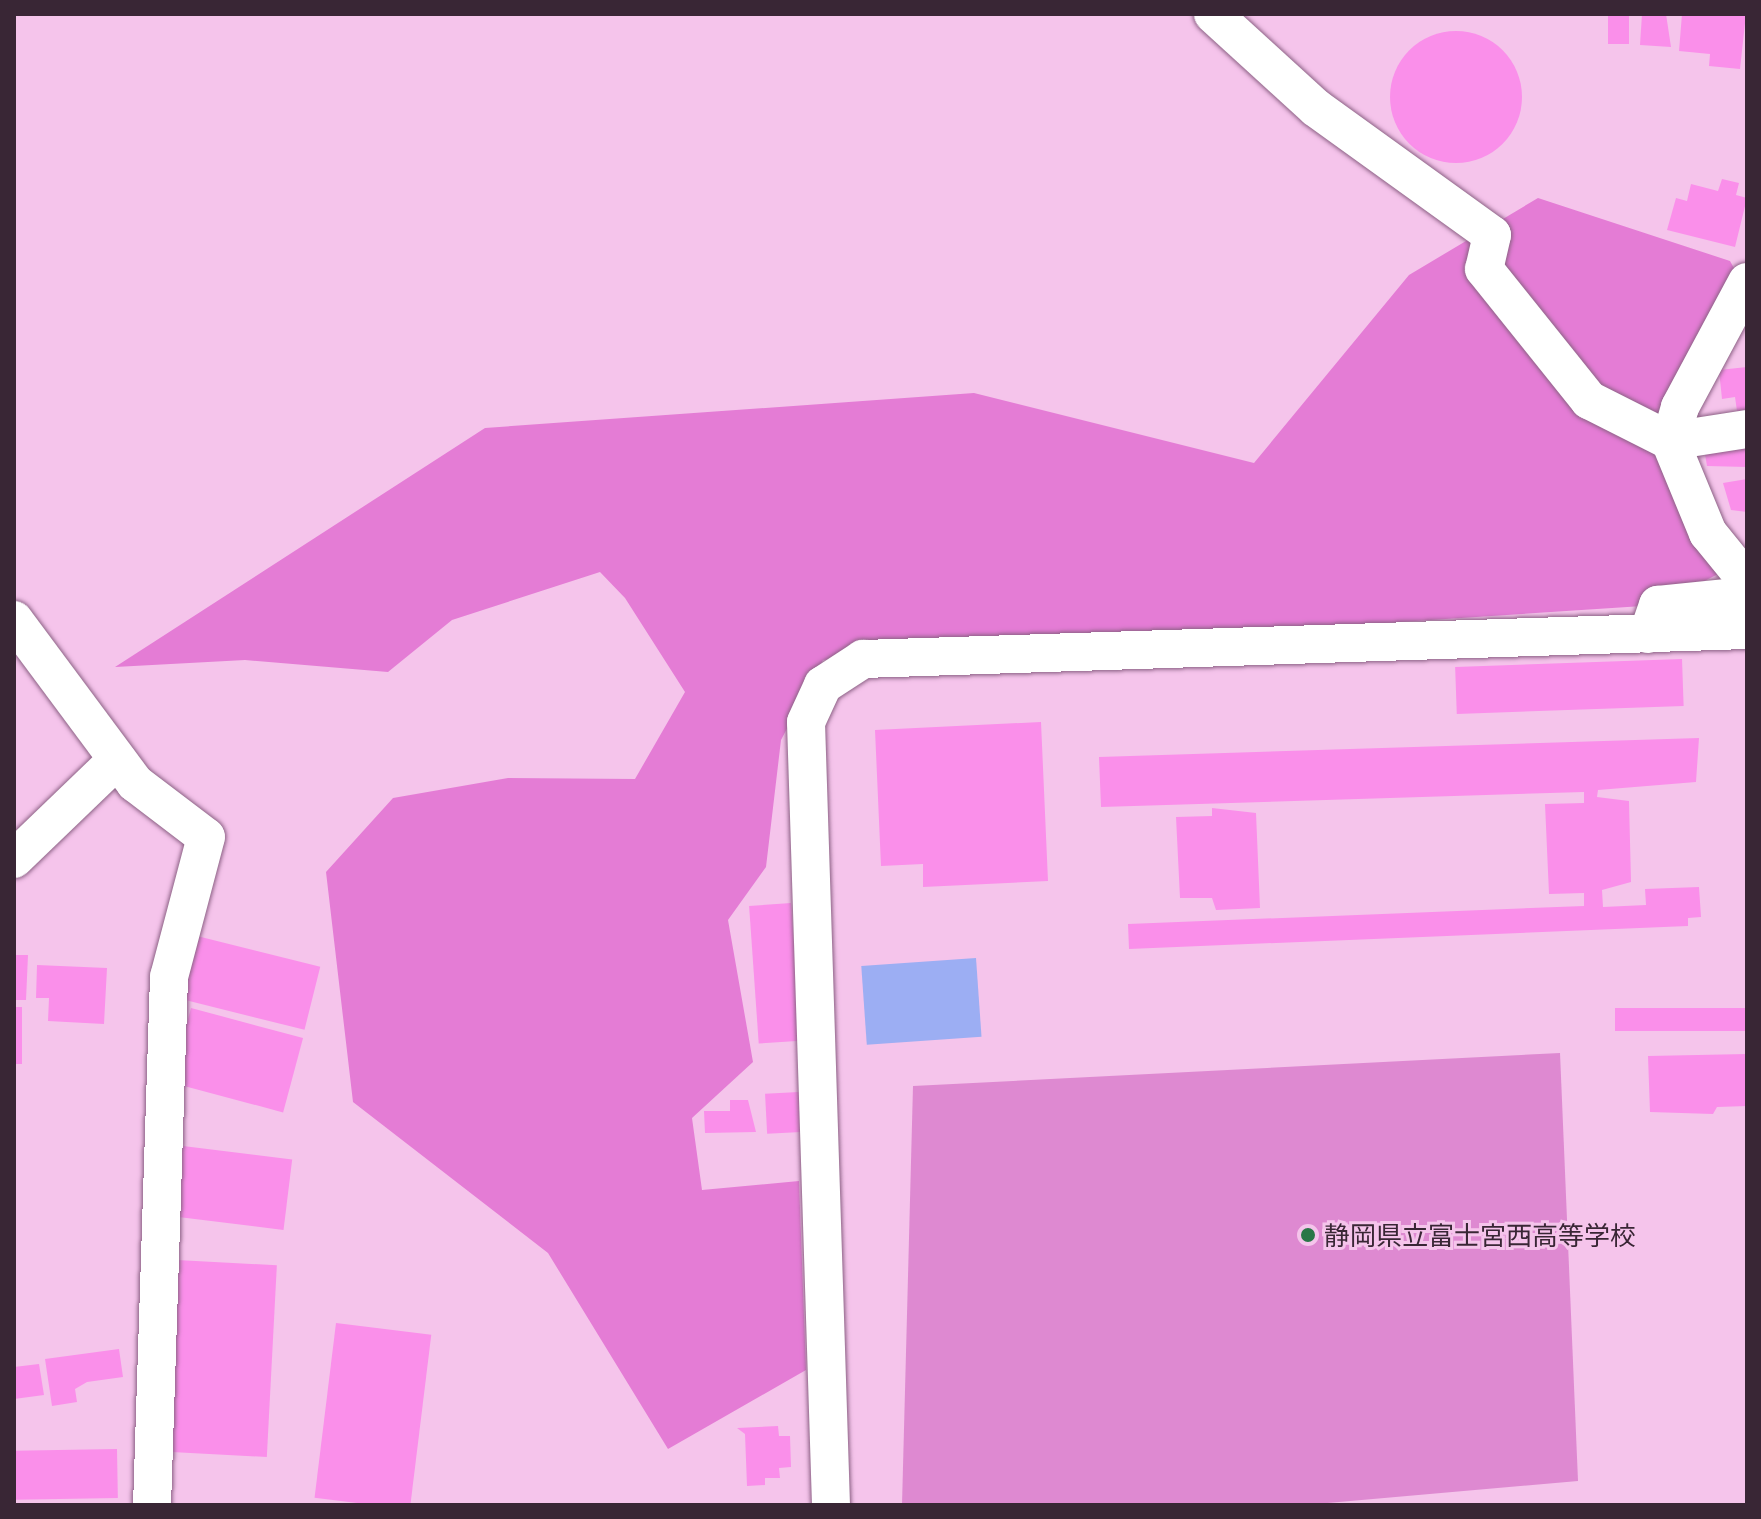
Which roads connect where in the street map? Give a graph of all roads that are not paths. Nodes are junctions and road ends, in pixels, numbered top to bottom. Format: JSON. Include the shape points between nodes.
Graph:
{"nodes":[{"id":1,"x":1213,"y":14,"type":"edge"},
{"id":2,"x":1747,"y":282,"type":"edge"},
{"id":3,"x":1747,"y":429,"type":"edge"},
{"id":4,"x":1670,"y":441,"type":"junction"},
{"id":5,"x":1747,"y":581,"type":"edge"},
{"id":6,"x":1747,"y":596,"type":"edge"},
{"id":7,"x":14,"y":620,"type":"edge"},
{"id":8,"x":1747,"y":630,"type":"edge"},
{"id":9,"x":1648,"y":634,"type":"junction"},
{"id":10,"x":117,"y":760,"type":"junction"},
{"id":11,"x":14,"y":859,"type":"edge"},
{"id":12,"x":152,"y":1505,"type":"edge"},
{"id":13,"x":831,"y":1505,"type":"edge"}],
"edges":[{"from":1,"to":4,"type":"street","via":[[1316,108],[1492,235],[1484,269],[1557,368],[1589,400]]},
{"from":2,"to":4,"type":"street","via":[[1680,407]]},
{"from":3,"to":4,"type":"street"},
{"from":4,"to":5,"type":"street","via":[[1708,533]]},
{"from":6,"to":9,"type":"street","via":[[1658,605]]},
{"from":7,"to":10,"type":"street"},
{"from":8,"to":9,"type":"street"},
{"from":9,"to":13,"type":"street","via":[[863,659],[823,685],[806,722]]},
{"from":10,"to":11,"type":"street"},
{"from":10,"to":12,"type":"street","via":[[206,837],[169,977]]}]}
